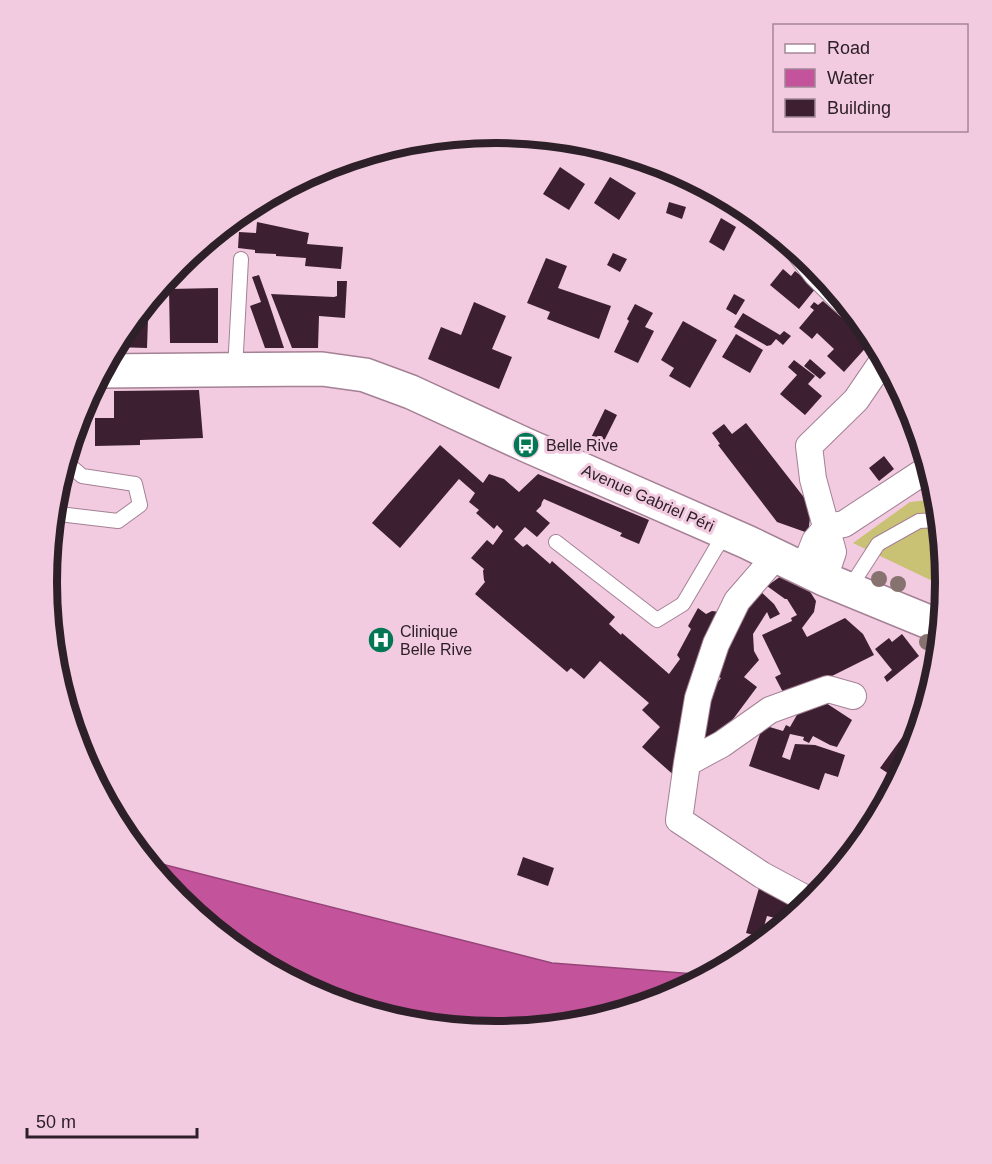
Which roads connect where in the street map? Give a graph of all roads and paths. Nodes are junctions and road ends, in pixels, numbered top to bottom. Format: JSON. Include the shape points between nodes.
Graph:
{"nodes":[{"id":1,"x":241,"y":259,"type":"dead end"},
{"id":2,"x":879,"y":367,"type":"edge"},
{"id":3,"x":235,"y":370,"type":"junction"},
{"id":4,"x":111,"y":371,"type":"edge"},
{"id":5,"x":72,"y":467,"type":"edge"},
{"id":6,"x":921,"y":473,"type":"edge"},
{"id":7,"x":62,"y":514,"type":"edge"},
{"id":8,"x":930,"y":520,"type":"edge"},
{"id":9,"x":827,"y":527,"type":"junction"},
{"id":10,"x":727,"y":533,"type":"junction"},
{"id":11,"x":556,"y":542,"type":"dead end"},
{"id":12,"x":814,"y":573,"type":"junction"},
{"id":13,"x":933,"y":623,"type":"edge"},
{"id":14,"x":853,"y":696,"type":"dead end"},
{"id":15,"x":687,"y":763,"type":"junction"},
{"id":16,"x":801,"y":896,"type":"edge"}],
"edges":[{"from":1,"to":3,"type":"lane"},
{"from":2,"to":9,"type":"street","via":[[856,400],[810,446],[813,479]]},
{"from":3,"to":4,"type":"main road","name":"Avenue Gabriel Péri"},
{"from":3,"to":10,"type":"main road","name":"Avenue Gabriel Péri","via":[[322,369],[364,375],[411,392]]},
{"from":5,"to":7,"type":"lane","via":[[82,476],[135,484],[140,504],[118,521]]},
{"from":6,"to":9,"type":"street","via":[[844,524]]},
{"from":8,"to":12,"type":"lane","via":[[919,521]]},
{"from":9,"to":12,"type":"street","via":[[833,552]]},
{"from":10,"to":11,"type":"lane","via":[[683,604],[657,620]]},
{"from":10,"to":12,"type":"main road","name":"Avenue Gabriel Péri"},
{"from":12,"to":13,"type":"main road","name":"Avenue Gabriel Péri"},
{"from":12,"to":15,"type":"street","via":[[737,601],[716,644],[698,698]]},
{"from":14,"to":15,"type":"street","via":[[828,689],[770,710]]},
{"from":15,"to":16,"type":"street","via":[[679,820]]}]}
